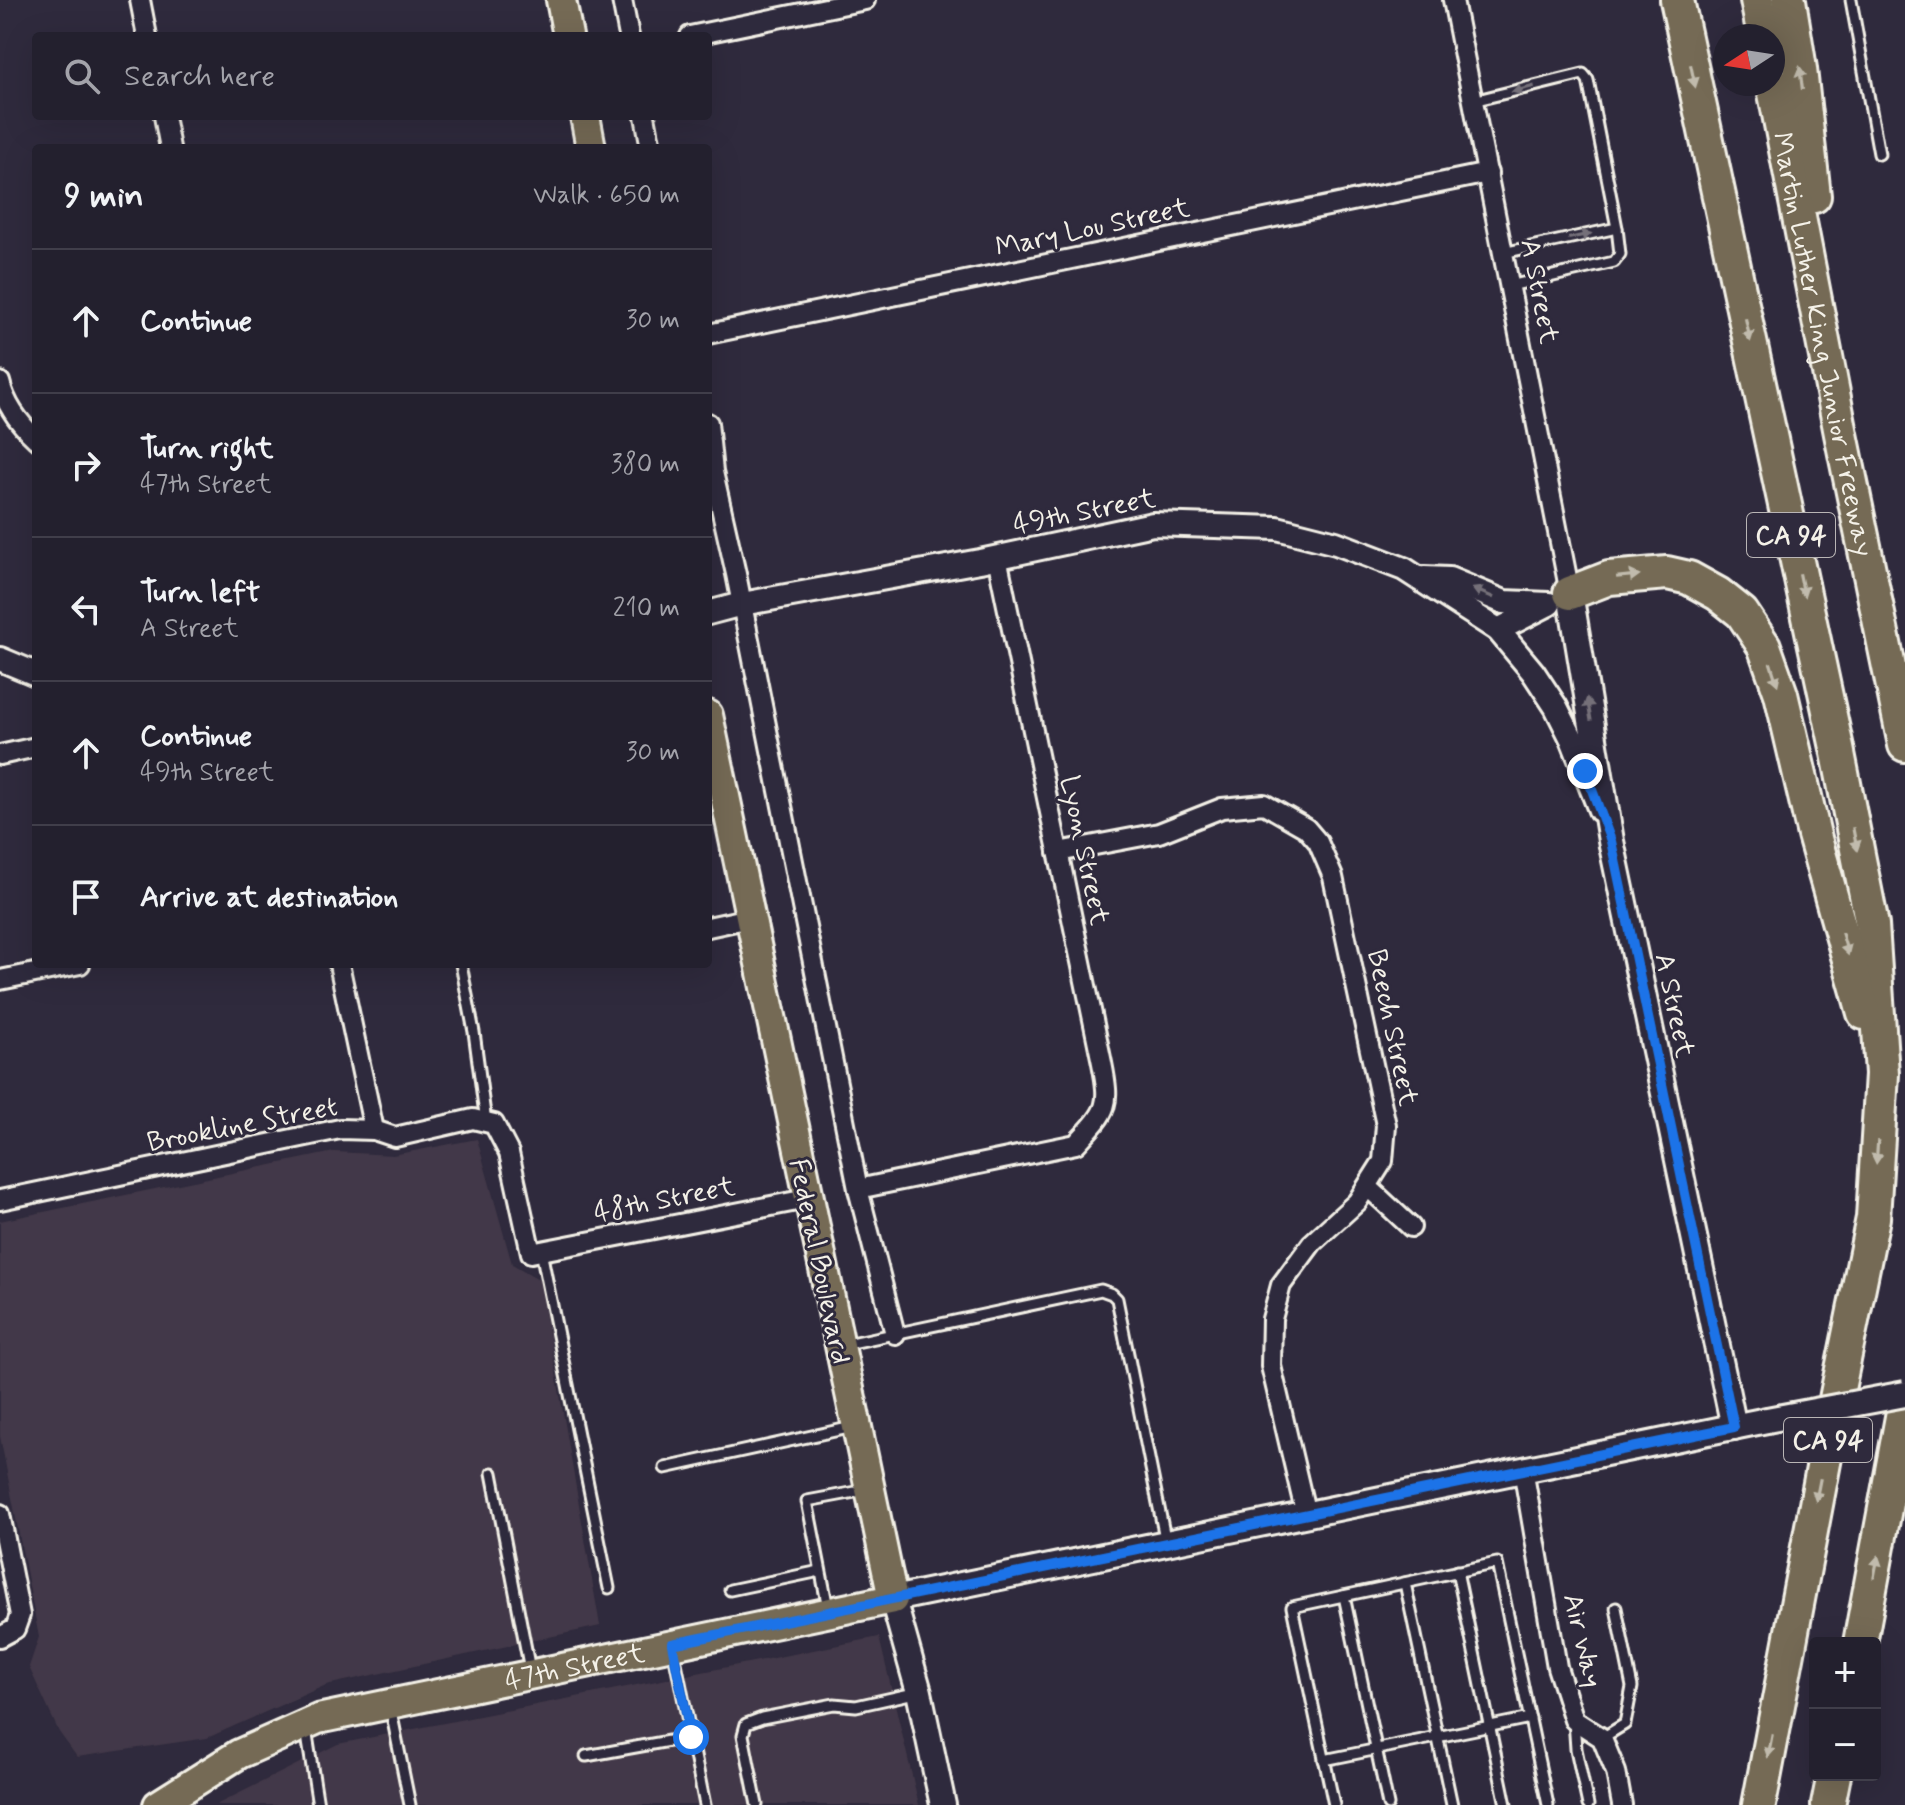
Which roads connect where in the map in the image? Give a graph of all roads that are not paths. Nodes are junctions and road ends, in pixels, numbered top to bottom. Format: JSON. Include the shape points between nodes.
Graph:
{"nodes":[{"id":1,"x":140,"y":0,"type":"edge"},
{"id":2,"x":561,"y":0,"type":"edge"},
{"id":3,"x":622,"y":0,"type":"edge"},
{"id":4,"x":865,"y":0,"type":"edge"},
{"id":5,"x":1453,"y":0,"type":"edge"},
{"id":6,"x":1677,"y":0,"type":"edge"},
{"id":7,"x":1757,"y":0,"type":"edge"},
{"id":8,"x":1789,"y":0,"type":"edge"},
{"id":9,"x":1851,"y":0,"type":"edge"},
{"id":10,"x":1762,"y":24,"type":"edge"},
{"id":11,"x":146,"y":32,"type":"edge"},
{"id":12,"x":567,"y":32,"type":"edge"},
{"id":13,"x":628,"y":32,"type":"edge"},
{"id":14,"x":709,"y":32,"type":"edge"},
{"id":15,"x":1776,"y":96,"type":"edge"},
{"id":16,"x":1473,"y":101,"type":"junction"},
{"id":17,"x":165,"y":120,"type":"edge"},
{"id":18,"x":586,"y":120,"type":"edge"},
{"id":19,"x":646,"y":120,"type":"edge"},
{"id":20,"x":169,"y":144,"type":"edge"},
{"id":21,"x":590,"y":144,"type":"edge"},
{"id":22,"x":650,"y":144,"type":"edge"},
{"id":23,"x":1879,"y":154,"type":"dead end"},
{"id":24,"x":1488,"y":173,"type":"junction"},
{"id":25,"x":1617,"y":228,"type":"junction"},
{"id":26,"x":1503,"y":253,"type":"junction"},
{"id":27,"x":1510,"y":286,"type":"junction"},
{"id":28,"x":712,"y":333,"type":"edge"},
{"id":29,"x":0,"y":382,"type":"edge"},
{"id":30,"x":1841,"y":434,"type":"junction"},
{"id":31,"x":32,"y":435,"type":"edge"},
{"id":32,"x":712,"y":462,"type":"edge"},
{"id":33,"x":997,"y":557,"type":"junction"},
{"id":34,"x":1419,"y":578,"type":"junction"},
{"id":35,"x":1560,"y":598,"type":"junction"},
{"id":36,"x":742,"y":604,"type":"junction"},
{"id":37,"x":712,"y":612,"type":"edge"},
{"id":38,"x":1498,"y":630,"type":"junction"},
{"id":39,"x":0,"y":659,"type":"edge"},
{"id":40,"x":32,"y":672,"type":"edge"},
{"id":41,"x":1892,"y":680,"type":"junction"},
{"id":42,"x":1905,"y":712,"type":"edge"},
{"id":43,"x":712,"y":734,"type":"edge"},
{"id":44,"x":1905,"y":745,"type":"edge"},
{"id":45,"x":32,"y":748,"type":"edge"},
{"id":46,"x":0,"y":755,"type":"edge"},
{"id":47,"x":1611,"y":841,"type":"junction"},
{"id":48,"x":1058,"y":852,"type":"junction"},
{"id":49,"x":750,"y":918,"type":"junction"},
{"id":50,"x":712,"y":926,"type":"edge"},
{"id":51,"x":60,"y":968,"type":"edge"},
{"id":52,"x":340,"y":968,"type":"edge"},
{"id":53,"x":462,"y":968,"type":"edge"},
{"id":54,"x":0,"y":980,"type":"edge"},
{"id":55,"x":1882,"y":1074,"type":"junction"},
{"id":56,"x":490,"y":1123,"type":"junction"},
{"id":57,"x":374,"y":1130,"type":"junction"},
{"id":58,"x":1368,"y":1187,"type":"junction"},
{"id":59,"x":858,"y":1189,"type":"junction"},
{"id":60,"x":807,"y":1199,"type":"junction"},
{"id":61,"x":0,"y":1200,"type":"edge"},
{"id":62,"x":1411,"y":1227,"type":"dead end"},
{"id":63,"x":536,"y":1252,"type":"junction"},
{"id":64,"x":895,"y":1334,"type":"junction"},
{"id":65,"x":839,"y":1346,"type":"junction"},
{"id":66,"x":1905,"y":1394,"type":"edge"},
{"id":67,"x":1905,"y":1401,"type":"edge"},
{"id":68,"x":856,"y":1426,"type":"junction"},
{"id":69,"x":1734,"y":1427,"type":"junction"},
{"id":70,"x":665,"y":1468,"type":"dead end"},
{"id":71,"x":1523,"y":1469,"type":"junction"},
{"id":72,"x":492,"y":1473,"type":"dead end"},
{"id":73,"x":869,"y":1489,"type":"junction"},
{"id":74,"x":0,"y":1514,"type":"edge"},
{"id":75,"x":1306,"y":1515,"type":"junction"},
{"id":76,"x":1166,"y":1543,"type":"junction"},
{"id":77,"x":820,"y":1571,"type":"junction"},
{"id":78,"x":1457,"y":1571,"type":"junction"},
{"id":79,"x":1405,"y":1583,"type":"junction"},
{"id":80,"x":609,"y":1588,"type":"dead end"},
{"id":81,"x":730,"y":1590,"type":"dead end"},
{"id":82,"x":1344,"y":1596,"type":"junction"},
{"id":83,"x":893,"y":1599,"type":"junction"},
{"id":84,"x":1616,"y":1608,"type":"dead end"},
{"id":85,"x":829,"y":1611,"type":"junction"},
{"id":86,"x":7,"y":1633,"type":"edge"},
{"id":87,"x":1861,"y":1637,"type":"edge"},
{"id":88,"x":672,"y":1644,"type":"junction"},
{"id":89,"x":531,"y":1674,"type":"junction"},
{"id":90,"x":919,"y":1692,"type":"junction"},
{"id":91,"x":389,"y":1704,"type":"junction"},
{"id":92,"x":1530,"y":1718,"type":"junction"},
{"id":93,"x":1574,"y":1720,"type":"junction"},
{"id":94,"x":305,"y":1725,"type":"junction"},
{"id":95,"x":1490,"y":1727,"type":"junction"},
{"id":96,"x":691,"y":1737,"type":"junction"},
{"id":97,"x":1438,"y":1738,"type":"junction"},
{"id":98,"x":1602,"y":1738,"type":"junction"},
{"id":99,"x":1376,"y":1749,"type":"junction"},
{"id":100,"x":586,"y":1756,"type":"dead end"},
{"id":101,"x":1324,"y":1760,"type":"junction"},
{"id":102,"x":1833,"y":1781,"type":"edge"},
{"id":103,"x":158,"y":1805,"type":"edge"},
{"id":104,"x":318,"y":1805,"type":"edge"},
{"id":105,"x":410,"y":1805,"type":"edge"},
{"id":106,"x":705,"y":1805,"type":"edge"},
{"id":107,"x":757,"y":1805,"type":"edge"},
{"id":108,"x":943,"y":1805,"type":"edge"},
{"id":109,"x":1334,"y":1805,"type":"edge"},
{"id":110,"x":1388,"y":1805,"type":"edge"},
{"id":111,"x":1452,"y":1805,"type":"edge"},
{"id":112,"x":1506,"y":1805,"type":"edge"},
{"id":113,"x":1548,"y":1805,"type":"edge"},
{"id":114,"x":1588,"y":1805,"type":"edge"},
{"id":115,"x":1622,"y":1805,"type":"edge"},
{"id":116,"x":1759,"y":1805,"type":"edge"},
{"id":117,"x":1828,"y":1805,"type":"edge"}],
"edges":[{"from":1,"to":11,"type":"street"},
{"from":2,"to":12,"type":"main road"},
{"from":3,"to":13,"type":"street"},
{"from":4,"to":14,"type":"street"},
{"from":5,"to":16,"type":"street","name":"A Street"},
{"from":6,"to":55,"type":"highway","number":"CA 94","one_way":true,"via":[[1869,911]]},
{"from":7,"to":10,"type":"highway"},
{"from":30,"to":8,"type":"highway","one_way":true},
{"from":9,"to":23,"type":"lane"},
{"from":15,"to":30,"type":"highway","name":"Martin Luther King Junior Freeway","number":"CA 94"},
{"from":16,"to":24,"type":"street","name":"A Street"},
{"from":25,"to":16,"type":"lane","one_way":true,"via":[[1583,74]]},
{"from":17,"to":20,"type":"street"},
{"from":18,"to":21,"type":"main road"},
{"from":19,"to":22,"type":"street"},
{"from":24,"to":26,"type":"street","name":"A Street"},
{"from":24,"to":28,"type":"street","name":"Mary Lou Street"},
{"from":26,"to":25,"type":"lane","one_way":true},
{"from":25,"to":27,"type":"lane","via":[[1620,254],[1614,262]]},
{"from":26,"to":27,"type":"street","name":"A Street"},
{"from":27,"to":35,"type":"street","name":"A Street"},
{"from":29,"to":31,"type":"street","via":[[19,422]]},
{"from":30,"to":41,"type":"highway","name":"Martin Luther King Junior Freeway","number":"CA 94"},
{"from":32,"to":36,"type":"street"},
{"from":33,"to":34,"type":"street","name":"49th Street","via":[[1153,524],[1226,525],[1277,528],[1336,543]]},
{"from":33,"to":36,"type":"street","name":"49th Street"},
{"from":33,"to":48,"type":"street","name":"Lyon Street"},
{"from":35,"to":34,"type":"street","one_way":true,"via":[[1504,602],[1449,579]]},
{"from":34,"to":38,"type":"street","name":"49th Street"},
{"from":35,"to":38,"type":"street"},
{"from":47,"to":35,"type":"main road","name":"A Street","one_way":true},
{"from":35,"to":55,"type":"highway","one_way":true,"via":[[1609,578],[1667,573],[1689,578],[1742,613],[1764,646],[1781,694],[1814,835]]},
{"from":36,"to":37,"type":"street","name":"49th Street"},
{"from":36,"to":59,"type":"street"},
{"from":38,"to":47,"type":"street","name":"49th Street","via":[[1556,707]]},
{"from":39,"to":40,"type":"street"},
{"from":41,"to":42,"type":"highway"},
{"from":41,"to":44,"type":"highway","name":"Martin Luther King Junior Freeway","number":"CA 94"},
{"from":43,"to":49,"type":"main road","name":"Federal Boulevard"},
{"from":45,"to":46,"type":"street"},
{"from":47,"to":69,"type":"main road","name":"A Street"},
{"from":48,"to":58,"type":"street","name":"Beech Street","via":[[1159,833],[1222,808],[1264,804],[1306,828],[1333,877],[1386,1125],[1383,1161]]},
{"from":48,"to":59,"type":"street","name":"Lyon Street","via":[[1108,1090],[1099,1119],[1076,1144]]},
{"from":49,"to":50,"type":"street"},
{"from":49,"to":60,"type":"main road","name":"Federal Boulevard"},
{"from":51,"to":54,"type":"street"},
{"from":52,"to":57,"type":"street"},
{"from":53,"to":56,"type":"lane"},
{"from":55,"to":116,"type":"highway","number":"CA 94","one_way":true,"via":[[1873,1218]]},
{"from":56,"to":57,"type":"street","name":"Brookline Street","via":[[473,1119],[395,1137]]},
{"from":56,"to":63,"type":"street","via":[[509,1153]]},
{"from":57,"to":61,"type":"street","name":"Brookline Street","via":[[340,1129]]},
{"from":58,"to":62,"type":"street"},
{"from":58,"to":75,"type":"street","name":"Beech Street","via":[[1304,1253],[1281,1285],[1272,1319],[1271,1366]]},
{"from":59,"to":64,"type":"street"},
{"from":60,"to":63,"type":"street","name":"48th Street"},
{"from":60,"to":65,"type":"main road","name":"Federal Boulevard"},
{"from":63,"to":80,"type":"lane"},
{"from":64,"to":65,"type":"lane"},
{"from":64,"to":76,"type":"lane","via":[[1101,1290],[1112,1294]]},
{"from":65,"to":68,"type":"main road","name":"Federal Boulevard"},
{"from":66,"to":69,"type":"main road","name":"47th Street","bridge":true},
{"from":87,"to":67,"type":"highway","number":"CA 94","one_way":true},
{"from":68,"to":70,"type":"lane"},
{"from":68,"to":73,"type":"main road","name":"Federal Boulevard"},
{"from":69,"to":71,"type":"main road","name":"47th Street"},
{"from":71,"to":75,"type":"main road","name":"47th Street"},
{"from":71,"to":93,"type":"street","name":"Air Way","via":[[1557,1667]]},
{"from":72,"to":89,"type":"lane"},
{"from":73,"to":77,"type":"lane","via":[[807,1501]]},
{"from":73,"to":83,"type":"main road","name":"Federal Boulevard"},
{"from":74,"to":86,"type":"street","via":[[20,1615]]},
{"from":75,"to":76,"type":"main road","name":"47th Street"},
{"from":76,"to":83,"type":"main road","name":"47th Street"},
{"from":77,"to":81,"type":"lane"},
{"from":77,"to":85,"type":"lane"},
{"from":78,"to":79,"type":"lane"},
{"from":78,"to":92,"type":"lane","via":[[1497,1563]]},
{"from":78,"to":95,"type":"lane"},
{"from":79,"to":82,"type":"lane"},
{"from":79,"to":97,"type":"lane"},
{"from":82,"to":99,"type":"lane"},
{"from":82,"to":101,"type":"lane","via":[[1292,1607]]},
{"from":83,"to":85,"type":"main road","name":"47th Street"},
{"from":83,"to":90,"type":"main road","name":"Federal Boulevard"},
{"from":84,"to":98,"type":"lane","via":[[1632,1687],[1625,1724]]},
{"from":85,"to":88,"type":"main road","name":"47th Street"},
{"from":88,"to":89,"type":"main road","name":"47th Street"},
{"from":88,"to":96,"type":"lane"},
{"from":89,"to":91,"type":"main road","name":"47th Street"},
{"from":90,"to":107,"type":"lane","via":[[746,1724],[743,1735]]},
{"from":90,"to":108,"type":"main road","name":"Federal Boulevard"},
{"from":91,"to":94,"type":"main road","name":"47th Street"},
{"from":91,"to":105,"type":"lane"},
{"from":92,"to":95,"type":"lane"},
{"from":92,"to":113,"type":"lane"},
{"from":93,"to":98,"type":"street","name":"Air Way"},
{"from":93,"to":114,"type":"lane"},
{"from":94,"to":103,"type":"main road","name":"47th Street","via":[[239,1754]]},
{"from":94,"to":104,"type":"lane"},
{"from":95,"to":97,"type":"lane"},
{"from":95,"to":112,"type":"lane"},
{"from":96,"to":100,"type":"lane"},
{"from":96,"to":106,"type":"lane"},
{"from":97,"to":99,"type":"lane"},
{"from":97,"to":111,"type":"lane"},
{"from":98,"to":115,"type":"street"},
{"from":99,"to":101,"type":"lane"},
{"from":99,"to":110,"type":"lane"},
{"from":101,"to":109,"type":"lane"},
{"from":102,"to":117,"type":"highway"}]}
